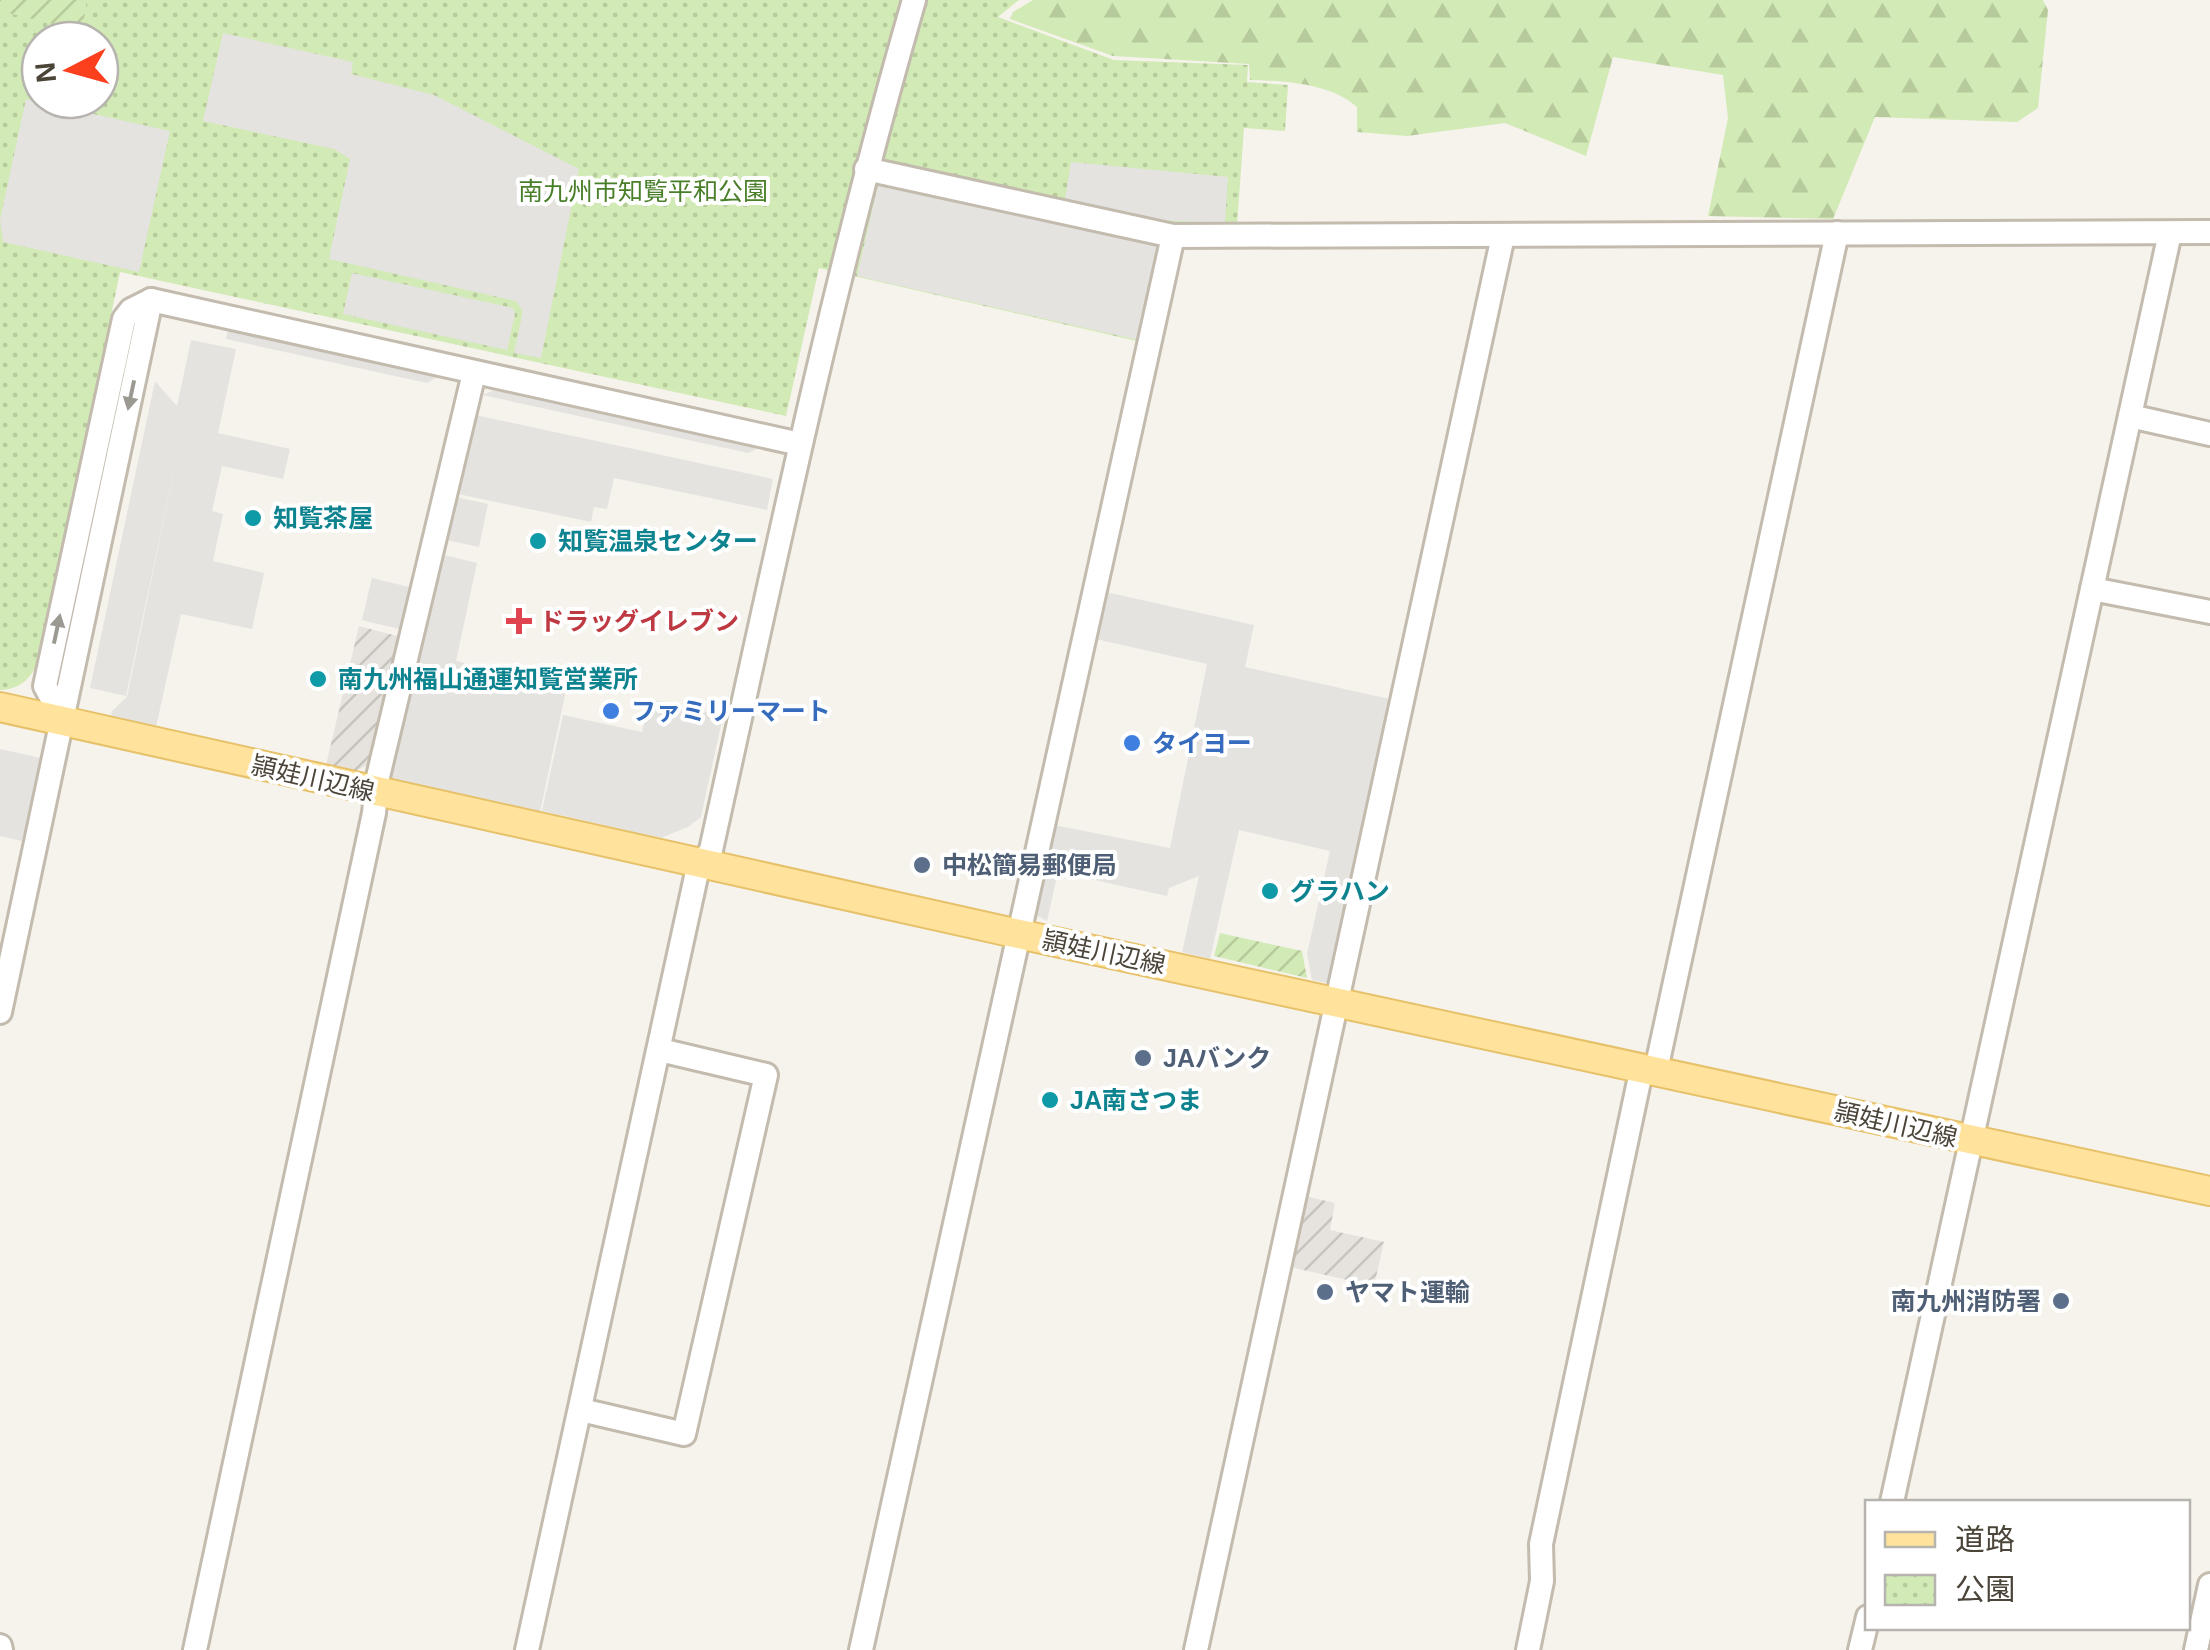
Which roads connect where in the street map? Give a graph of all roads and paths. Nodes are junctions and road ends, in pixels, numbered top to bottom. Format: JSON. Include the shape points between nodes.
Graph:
{"nodes":[{"id":1,"x":914,"y":0,"type":"edge"},
{"id":2,"x":866,"y":169,"type":"junction"},
{"id":3,"x":2170,"y":232,"type":"junction"},
{"id":4,"x":2210,"y":232,"type":"edge"},
{"id":5,"x":1837,"y":233,"type":"junction"},
{"id":6,"x":1172,"y":236,"type":"junction"},
{"id":7,"x":1503,"y":236,"type":"junction"},
{"id":8,"x":474,"y":373,"type":"junction"},
{"id":9,"x":2130,"y":416,"type":"junction"},
{"id":10,"x":2210,"y":434,"type":"edge"},
{"id":11,"x":800,"y":444,"type":"junction"},
{"id":12,"x":2092,"y":589,"type":"junction"},
{"id":13,"x":2210,"y":612,"type":"edge"},
{"id":14,"x":0,"y":706,"type":"edge"},
{"id":15,"x":64,"y":720,"type":"junction"},
{"id":16,"x":376,"y":792,"type":"junction"},
{"id":17,"x":704,"y":863,"type":"junction"},
{"id":18,"x":1019,"y":934,"type":"junction"},
{"id":19,"x":1338,"y":1002,"type":"junction"},
{"id":20,"x":0,"y":1012,"type":"edge"},
{"id":21,"x":660,"y":1050,"type":"junction"},
{"id":22,"x":1649,"y":1069,"type":"junction"},
{"id":23,"x":1972,"y":1141,"type":"junction"},
{"id":24,"x":2210,"y":1191,"type":"edge"},
{"id":25,"x":580,"y":1410,"type":"junction"},
{"id":26,"x":1892,"y":1500,"type":"edge"},
{"id":27,"x":2210,"y":1584,"type":"edge"},
{"id":28,"x":196,"y":1650,"type":"edge"},
{"id":29,"x":527,"y":1650,"type":"edge"},
{"id":30,"x":861,"y":1650,"type":"edge"},
{"id":31,"x":1196,"y":1650,"type":"edge"},
{"id":32,"x":1528,"y":1650,"type":"edge"},
{"id":33,"x":2196,"y":1650,"type":"edge"}],
"edges":[{"from":1,"to":2,"type":"street"},
{"from":2,"to":6,"type":"street"},
{"from":2,"to":11,"type":"street"},
{"from":3,"to":4,"type":"street"},
{"from":3,"to":5,"type":"street"},
{"from":3,"to":9,"type":"street"},
{"from":5,"to":7,"type":"street"},
{"from":5,"to":22,"type":"street"},
{"from":6,"to":7,"type":"street"},
{"from":6,"to":18,"type":"street"},
{"from":7,"to":19,"type":"street"},
{"from":8,"to":11,"type":"street"},
{"from":8,"to":15,"type":"street","via":[[151,300],[132,310],[124,319],[45,686]]},
{"from":8,"to":16,"type":"street"},
{"from":9,"to":10,"type":"street"},
{"from":9,"to":12,"type":"street"},
{"from":11,"to":17,"type":"street"},
{"from":12,"to":13,"type":"street"},
{"from":12,"to":23,"type":"street"},
{"from":14,"to":15,"type":"main road","name":"頴娃川辺線"},
{"from":15,"to":16,"type":"main road","name":"頴娃川辺線"},
{"from":15,"to":20,"type":"street"},
{"from":16,"to":17,"type":"main road","name":"頴娃川辺線"},
{"from":16,"to":28,"type":"street"},
{"from":17,"to":18,"type":"main road","name":"頴娃川辺線"},
{"from":17,"to":21,"type":"street"},
{"from":18,"to":19,"type":"main road","name":"頴娃川辺線"},
{"from":18,"to":30,"type":"street"},
{"from":19,"to":22,"type":"main road","name":"頴娃川辺線"},
{"from":19,"to":31,"type":"street"},
{"from":21,"to":25,"type":"street"},
{"from":21,"to":25,"type":"street","via":[[766,1074],[684,1434]]},
{"from":22,"to":23,"type":"main road","name":"頴娃川辺線"},
{"from":22,"to":32,"type":"street","via":[[1540,1544],[1542,1581]]},
{"from":23,"to":24,"type":"main road","name":"頴娃川辺線"},
{"from":23,"to":26,"type":"street"},
{"from":25,"to":29,"type":"street"},
{"from":27,"to":33,"type":"street"}]}
